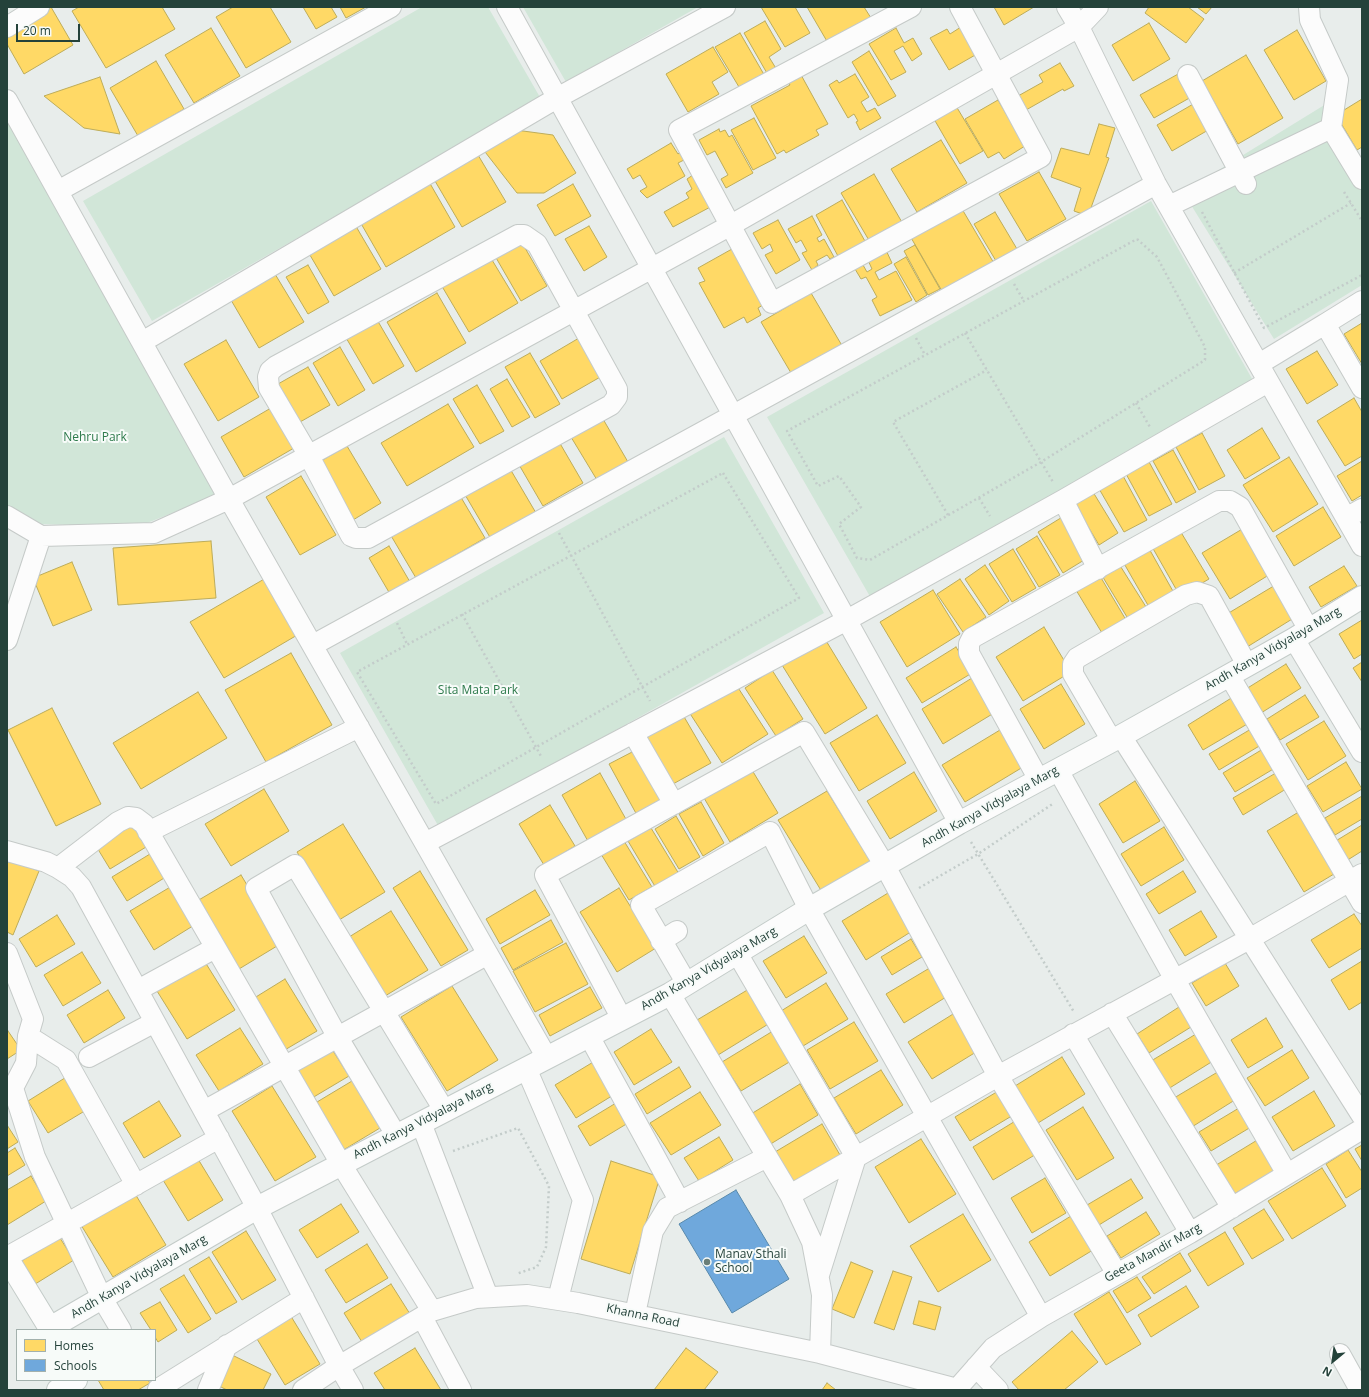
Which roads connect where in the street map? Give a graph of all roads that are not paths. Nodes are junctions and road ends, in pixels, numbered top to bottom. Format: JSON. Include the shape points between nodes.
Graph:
{"nodes":[{"id":1,"x":39,"y":7,"type":"edge"},
{"id":2,"x":391,"y":7,"type":"edge"},
{"id":3,"x":507,"y":7,"type":"edge"},
{"id":4,"x":911,"y":7,"type":"edge"},
{"id":5,"x":960,"y":7,"type":"edge"},
{"id":6,"x":1067,"y":7,"type":"edge"},
{"id":7,"x":1098,"y":7,"type":"edge"},
{"id":8,"x":1309,"y":7,"type":"edge"},
{"id":9,"x":714,"y":10,"type":"edge"},
{"id":10,"x":7,"y":27,"type":"edge"},
{"id":11,"x":1079,"y":27,"type":"junction"},
{"id":12,"x":995,"y":75,"type":"junction"},
{"id":13,"x":1188,"y":75,"type":"dead end"},
{"id":14,"x":557,"y":98,"type":"junction"},
{"id":15,"x":7,"y":100,"type":"edge"},
{"id":16,"x":1330,"y":128,"type":"junction"},
{"id":17,"x":1243,"y":178,"type":"junction"},
{"id":18,"x":1362,"y":180,"type":"edge"},
{"id":19,"x":1156,"y":184,"type":"junction"},
{"id":20,"x":58,"y":191,"type":"junction"},
{"id":21,"x":1169,"y":206,"type":"junction"},
{"id":22,"x":731,"y":225,"type":"junction"},
{"id":23,"x":652,"y":270,"type":"junction"},
{"id":24,"x":1362,"y":301,"type":"edge"},
{"id":25,"x":574,"y":310,"type":"junction"},
{"id":26,"x":1325,"y":324,"type":"junction"},
{"id":27,"x":142,"y":342,"type":"junction"},
{"id":28,"x":1259,"y":364,"type":"junction"},
{"id":29,"x":1268,"y":382,"type":"junction"},
{"id":30,"x":1362,"y":388,"type":"edge"},
{"id":31,"x":733,"y":416,"type":"junction"},
{"id":32,"x":309,"y":456,"type":"junction"},
{"id":33,"x":229,"y":499,"type":"junction"},
{"id":34,"x":1063,"y":500,"type":"junction"},
{"id":35,"x":1354,"y":513,"type":"edge"},
{"id":36,"x":7,"y":516,"type":"edge"},
{"id":37,"x":42,"y":536,"type":"junction"},
{"id":38,"x":1362,"y":546,"type":"edge"},
{"id":39,"x":1098,"y":569,"type":"junction"},
{"id":40,"x":1362,"y":597,"type":"edge"},
{"id":41,"x":847,"y":620,"type":"junction"},
{"id":42,"x":1301,"y":634,"type":"junction"},
{"id":43,"x":7,"y":640,"type":"edge"},
{"id":44,"x":313,"y":645,"type":"junction"},
{"id":45,"x":1238,"y":670,"type":"junction"},
{"id":46,"x":359,"y":726,"type":"junction"},
{"id":47,"x":633,"y":733,"type":"junction"},
{"id":48,"x":1117,"y":738,"type":"junction"},
{"id":49,"x":1362,"y":752,"type":"edge"},
{"id":50,"x":1058,"y":770,"type":"junction"},
{"id":51,"x":1039,"y":780,"type":"junction"},
{"id":52,"x":674,"y":804,"type":"junction"},
{"id":53,"x":959,"y":823,"type":"junction"},
{"id":54,"x":148,"y":832,"type":"junction"},
{"id":55,"x":425,"y":843,"type":"junction"},
{"id":56,"x":7,"y":851,"type":"edge"},
{"id":57,"x":885,"y":866,"type":"junction"},
{"id":58,"x":58,"y":868,"type":"junction"},
{"id":59,"x":1356,"y":878,"type":"edge"},
{"id":60,"x":1362,"y":903,"type":"edge"},
{"id":61,"x":809,"y":909,"type":"junction"},
{"id":62,"x":1251,"y":938,"type":"junction"},
{"id":63,"x":215,"y":948,"type":"junction"},
{"id":64,"x":7,"y":953,"type":"edge"},
{"id":65,"x":737,"y":953,"type":"junction"},
{"id":66,"x":488,"y":954,"type":"junction"},
{"id":67,"x":1174,"y":980,"type":"junction"},
{"id":68,"x":678,"y":989,"type":"junction"},
{"id":69,"x":138,"y":990,"type":"junction"},
{"id":70,"x":384,"y":1010,"type":"junction"},
{"id":71,"x":1112,"y":1013,"type":"junction"},
{"id":72,"x":622,"y":1019,"type":"junction"},
{"id":73,"x":155,"y":1022,"type":"junction"},
{"id":74,"x":1079,"y":1031,"type":"junction"},
{"id":75,"x":28,"y":1036,"type":"junction"},
{"id":76,"x":337,"y":1036,"type":"junction"},
{"id":77,"x":589,"y":1036,"type":"junction"},
{"id":78,"x":89,"y":1058,"type":"dead end"},
{"id":79,"x":547,"y":1058,"type":"junction"},
{"id":80,"x":284,"y":1066,"type":"junction"},
{"id":81,"x":526,"y":1068,"type":"junction"},
{"id":82,"x":998,"y":1076,"type":"junction"},
{"id":83,"x":444,"y":1110,"type":"junction"},
{"id":84,"x":204,"y":1111,"type":"junction"},
{"id":85,"x":926,"y":1116,"type":"junction"},
{"id":86,"x":1362,"y":1116,"type":"edge"},
{"id":87,"x":421,"y":1122,"type":"junction"},
{"id":88,"x":1362,"y":1129,"type":"edge"},
{"id":89,"x":396,"y":1135,"type":"junction"},
{"id":90,"x":219,"y":1138,"type":"junction"},
{"id":91,"x":768,"y":1157,"type":"junction"},
{"id":92,"x":856,"y":1157,"type":"junction"},
{"id":93,"x":341,"y":1164,"type":"junction"},
{"id":94,"x":1287,"y":1174,"type":"junction"},
{"id":95,"x":136,"y":1185,"type":"junction"},
{"id":96,"x":790,"y":1195,"type":"junction"},
{"id":97,"x":680,"y":1202,"type":"junction"},
{"id":98,"x":258,"y":1208,"type":"junction"},
{"id":99,"x":1232,"y":1208,"type":"junction"},
{"id":100,"x":67,"y":1224,"type":"junction"},
{"id":101,"x":1190,"y":1233,"type":"junction"},
{"id":102,"x":7,"y":1257,"type":"edge"},
{"id":103,"x":1117,"y":1274,"type":"junction"},
{"id":104,"x":819,"y":1277,"type":"junction"},
{"id":105,"x":486,"y":1291,"type":"junction"},
{"id":106,"x":102,"y":1298,"type":"junction"},
{"id":107,"x":304,"y":1298,"type":"junction"},
{"id":108,"x":558,"y":1300,"type":"junction"},
{"id":109,"x":427,"y":1314,"type":"junction"},
{"id":110,"x":635,"y":1314,"type":"junction"},
{"id":111,"x":1041,"y":1317,"type":"junction"},
{"id":112,"x":50,"y":1329,"type":"edge"},
{"id":113,"x":120,"y":1329,"type":"edge"},
{"id":114,"x":227,"y":1345,"type":"junction"},
{"id":115,"x":820,"y":1353,"type":"junction"},
{"id":116,"x":1340,"y":1354,"type":"dead end"},
{"id":117,"x":338,"y":1366,"type":"junction"},
{"id":118,"x":976,"y":1367,"type":"junction"},
{"id":119,"x":74,"y":1381,"type":"edge"},
{"id":120,"x":81,"y":1381,"type":"edge"},
{"id":121,"x":156,"y":1386,"type":"edge"},
{"id":122,"x":956,"y":1389,"type":"edge"},
{"id":123,"x":58,"y":1390,"type":"edge"},
{"id":124,"x":86,"y":1390,"type":"edge"},
{"id":125,"x":208,"y":1390,"type":"edge"},
{"id":126,"x":303,"y":1390,"type":"edge"},
{"id":127,"x":353,"y":1390,"type":"edge"},
{"id":128,"x":461,"y":1390,"type":"edge"},
{"id":129,"x":998,"y":1390,"type":"edge"},
{"id":130,"x":1360,"y":1390,"type":"edge"}],
"edges":[{"from":1,"to":10,"type":"street"},
{"from":2,"to":20,"type":"street"},
{"from":3,"to":14,"type":"street"},
{"from":4,"to":22,"type":"street","via":[[679,130]]},
{"from":5,"to":12,"type":"street"},
{"from":6,"to":11,"type":"street"},
{"from":7,"to":11,"type":"street"},
{"from":8,"to":16,"type":"street","via":[[1310,20],[1338,80]]},
{"from":9,"to":14,"type":"street"},
{"from":11,"to":12,"type":"street"},
{"from":11,"to":19,"type":"street"},
{"from":12,"to":22,"type":"street"},
{"from":12,"to":22,"type":"street","via":[[1041,157],[772,303]]},
{"from":13,"to":17,"type":"street"},
{"from":14,"to":23,"type":"street"},
{"from":14,"to":27,"type":"street"},
{"from":15,"to":20,"type":"street"},
{"from":16,"to":17,"type":"street"},
{"from":16,"to":18,"type":"street"},
{"from":17,"to":21,"type":"street"},
{"from":19,"to":21,"type":"street"},
{"from":19,"to":31,"type":"street"},
{"from":20,"to":27,"type":"street"},
{"from":21,"to":28,"type":"street"},
{"from":22,"to":23,"type":"street"},
{"from":23,"to":25,"type":"street"},
{"from":23,"to":31,"type":"street"},
{"from":24,"to":26,"type":"street"},
{"from":25,"to":32,"type":"street"},
{"from":25,"to":32,"type":"street","via":[[537,244],[524,235],[518,235],[276,366],[268,377],[269,388]]},
{"from":25,"to":32,"type":"street","via":[[617,388],[617,397],[611,405],[368,538],[351,536]]},
{"from":26,"to":28,"type":"street"},
{"from":26,"to":30,"type":"street"},
{"from":27,"to":33,"type":"street"},
{"from":28,"to":29,"type":"street"},
{"from":29,"to":34,"type":"street"},
{"from":29,"to":35,"type":"street"},
{"from":31,"to":41,"type":"street"},
{"from":31,"to":44,"type":"street"},
{"from":32,"to":33,"type":"street"},
{"from":33,"to":37,"type":"street","via":[[154,533]]},
{"from":33,"to":44,"type":"street"},
{"from":34,"to":39,"type":"street"},
{"from":34,"to":41,"type":"street"},
{"from":35,"to":38,"type":"street"},
{"from":36,"to":37,"type":"street"},
{"from":37,"to":43,"type":"street"},
{"from":39,"to":42,"type":"street","via":[[1219,501],[1230,502],[1240,507]]},
{"from":39,"to":51,"type":"street","via":[[972,638],[969,644],[969,653]]},
{"from":40,"to":42,"type":"street","name":"Andh Kanya Vidyalaya Marg"},
{"from":41,"to":47,"type":"street"},
{"from":41,"to":53,"type":"street"},
{"from":42,"to":45,"type":"street","name":"Andh Kanya Vidyalaya Marg"},
{"from":42,"to":49,"type":"street"},
{"from":44,"to":46,"type":"street"},
{"from":45,"to":48,"type":"street","name":"Andh Kanya Vidyalaya Marg"},
{"from":45,"to":48,"type":"street","via":[[1209,596],[1197,592],[1186,595],[1077,658],[1073,664],[1073,674]]},
{"from":45,"to":59,"type":"street"},
{"from":46,"to":54,"type":"street"},
{"from":46,"to":55,"type":"street"},
{"from":47,"to":52,"type":"street"},
{"from":47,"to":55,"type":"street"},
{"from":48,"to":50,"type":"street","name":"Andh Kanya Vidyalaya Marg"},
{"from":48,"to":62,"type":"street"},
{"from":50,"to":51,"type":"street","name":"Andh Kanya Vidyalaya Marg"},
{"from":50,"to":67,"type":"street"},
{"from":51,"to":53,"type":"street","name":"Andh Kanya Vidyalaya Marg"},
{"from":52,"to":57,"type":"street","via":[[804,732]]},
{"from":52,"to":72,"type":"street","via":[[545,875]]},
{"from":53,"to":57,"type":"street","name":"Andh Kanya Vidyalaya Marg"},
{"from":54,"to":58,"type":"street","via":[[144,824],[136,818],[128,817]]},
{"from":54,"to":63,"type":"street"},
{"from":55,"to":66,"type":"street"},
{"from":56,"to":58,"type":"street"},
{"from":57,"to":61,"type":"street","name":"Andh Kanya Vidyalaya Marg"},
{"from":57,"to":82,"type":"street"},
{"from":58,"to":69,"type":"street","via":[[81,887]]},
{"from":59,"to":60,"type":"street"},
{"from":59,"to":62,"type":"street"},
{"from":61,"to":65,"type":"street","name":"Andh Kanya Vidyalaya Marg"},
{"from":61,"to":68,"type":"street","via":[[770,832],[641,905],[669,936]]},
{"from":61,"to":85,"type":"street"},
{"from":62,"to":67,"type":"street"},
{"from":62,"to":86,"type":"street"},
{"from":63,"to":69,"type":"street"},
{"from":63,"to":80,"type":"street"},
{"from":64,"to":75,"type":"street","via":[[33,1019]]},
{"from":65,"to":68,"type":"street","name":"Andh Kanya Vidyalaya Marg"},
{"from":65,"to":92,"type":"street"},
{"from":66,"to":70,"type":"street"},
{"from":66,"to":79,"type":"street"},
{"from":67,"to":71,"type":"street"},
{"from":67,"to":94,"type":"street"},
{"from":68,"to":72,"type":"street","name":"Andh Kanya Vidyalaya Marg"},
{"from":68,"to":91,"type":"street"},
{"from":69,"to":73,"type":"street"},
{"from":70,"to":76,"type":"street"},
{"from":70,"to":76,"type":"street","via":[[295,865],[256,888]]},
{"from":70,"to":83,"type":"street"},
{"from":71,"to":74,"type":"street"},
{"from":71,"to":99,"type":"street"},
{"from":72,"to":77,"type":"street","name":"Andh Kanya Vidyalaya Marg"},
{"from":73,"to":78,"type":"street"},
{"from":73,"to":84,"type":"street"},
{"from":74,"to":82,"type":"street"},
{"from":74,"to":101,"type":"street"},
{"from":75,"to":95,"type":"street","via":[[66,1060]]},
{"from":75,"to":100,"type":"street","via":[[26,1063],[13,1088],[35,1156]]},
{"from":76,"to":80,"type":"street"},
{"from":76,"to":89,"type":"street"},
{"from":77,"to":79,"type":"street","name":"Andh Kanya Vidyalaya Marg"},
{"from":77,"to":97,"type":"street"},
{"from":79,"to":81,"type":"street","name":"Andh Kanya Vidyalaya Marg"},
{"from":80,"to":84,"type":"street"},
{"from":80,"to":93,"type":"street"},
{"from":81,"to":83,"type":"street","name":"Andh Kanya Vidyalaya Marg"},
{"from":81,"to":108,"type":"street","via":[[583,1200]]},
{"from":82,"to":85,"type":"street"},
{"from":82,"to":103,"type":"street"},
{"from":83,"to":87,"type":"street","name":"Andh Kanya Vidyalaya Marg"},
{"from":84,"to":90,"type":"street"},
{"from":85,"to":92,"type":"street"},
{"from":85,"to":111,"type":"street"},
{"from":87,"to":89,"type":"street","name":"Andh Kanya Vidyalaya Marg"},
{"from":87,"to":105,"type":"street"},
{"from":88,"to":94,"type":"street","name":"Geeta Mandir Marg"},
{"from":89,"to":93,"type":"street","name":"Andh Kanya Vidyalaya Marg"},
{"from":90,"to":95,"type":"street"},
{"from":90,"to":98,"type":"street"},
{"from":91,"to":96,"type":"street"},
{"from":91,"to":97,"type":"street"},
{"from":92,"to":96,"type":"street"},
{"from":92,"to":104,"type":"street"},
{"from":93,"to":98,"type":"street","name":"Andh Kanya Vidyalaya Marg"},
{"from":93,"to":109,"type":"street"},
{"from":94,"to":99,"type":"street","name":"Geeta Mandir Marg"},
{"from":95,"to":100,"type":"street"},
{"from":96,"to":104,"type":"street","via":[[812,1242]]},
{"from":97,"to":110,"type":"street","via":[[667,1208],[653,1231]]},
{"from":98,"to":106,"type":"street","name":"Andh Kanya Vidyalaya Marg"},
{"from":98,"to":107,"type":"street"},
{"from":99,"to":101,"type":"street","name":"Geeta Mandir Marg"},
{"from":100,"to":102,"type":"street"},
{"from":100,"to":106,"type":"street"},
{"from":101,"to":103,"type":"street","name":"Geeta Mandir Marg"},
{"from":102,"to":112,"type":"street"},
{"from":103,"to":111,"type":"street","name":"Geeta Mandir Marg"},
{"from":104,"to":115,"type":"street","via":[[822,1295]]},
{"from":105,"to":108,"type":"street","name":"Khanna Road"},
{"from":105,"to":109,"type":"street","name":"Khanna Road","via":[[476,1298]]},
{"from":106,"to":112,"type":"street","name":"Andh Kanya Vidyalaya Marg"},
{"from":106,"to":113,"type":"street"},
{"from":107,"to":114,"type":"street"},
{"from":107,"to":117,"type":"street"},
{"from":108,"to":110,"type":"street","name":"Khanna Road"},
{"from":109,"to":117,"type":"street","name":"Khanna Road"},
{"from":109,"to":128,"type":"street"},
{"from":110,"to":115,"type":"street","name":"Khanna Road"},
{"from":111,"to":118,"type":"street","name":"Geeta Mandir Marg","via":[[993,1348]]},
{"from":114,"to":121,"type":"street"},
{"from":114,"to":125,"type":"street"},
{"from":115,"to":122,"type":"street","name":"Khanna Road"},
{"from":116,"to":130,"type":"street"},
{"from":117,"to":126,"type":"street","name":"Khanna Road"},
{"from":117,"to":127,"type":"street"},
{"from":118,"to":122,"type":"street","name":"Geeta Mandir Marg"},
{"from":118,"to":129,"type":"street"},
{"from":119,"to":123,"type":"street"},
{"from":120,"to":124,"type":"street"}]}
